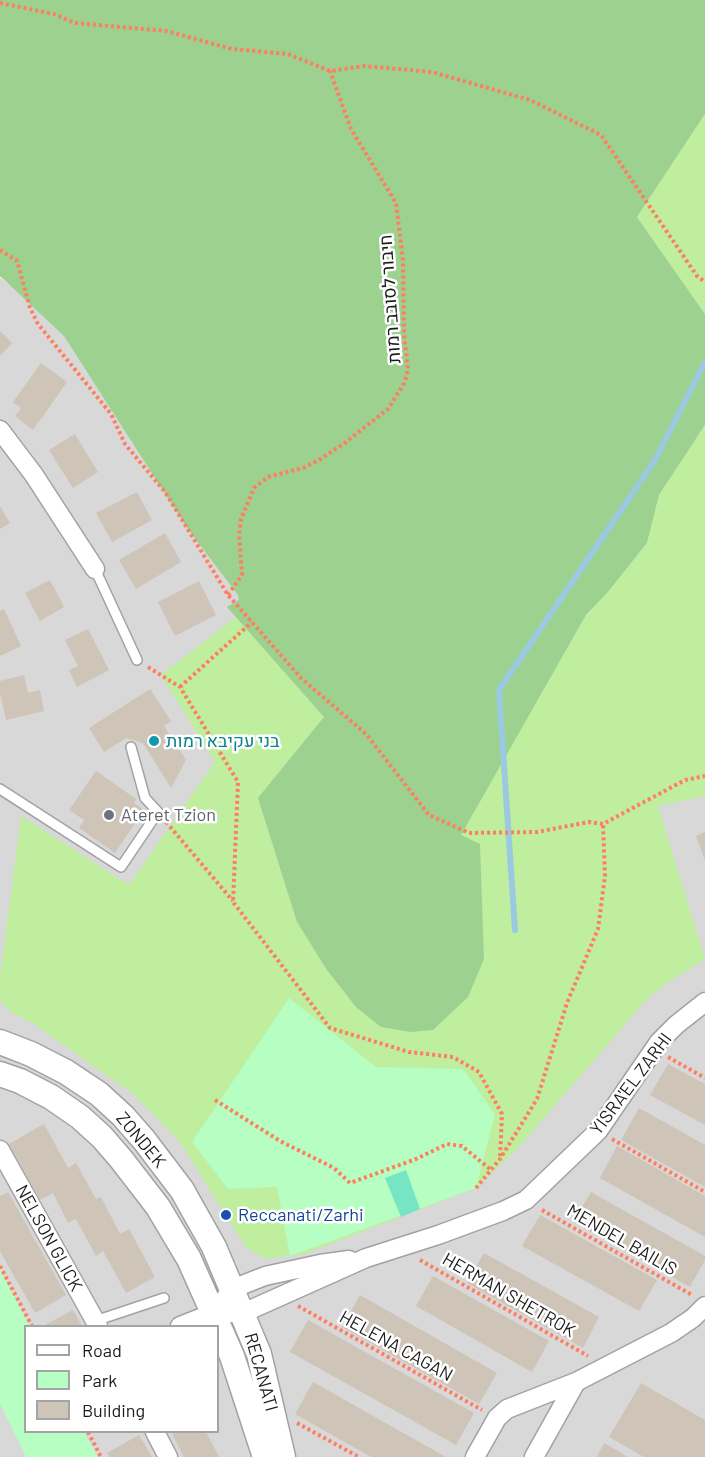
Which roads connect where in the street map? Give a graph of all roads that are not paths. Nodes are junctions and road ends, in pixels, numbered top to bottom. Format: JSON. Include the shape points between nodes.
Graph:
{"nodes":[{"id":1,"x":0,"y":430,"type":"edge"},
{"id":2,"x":95,"y":569,"type":"joint"},
{"id":3,"x":137,"y":660,"type":"road end"},
{"id":4,"x":131,"y":747,"type":"dead end"},
{"id":5,"x":0,"y":789,"type":"edge"},
{"id":6,"x":705,"y":1002,"type":"edge"},
{"id":7,"x":0,"y":1042,"type":"edge"},
{"id":8,"x":0,"y":1074,"type":"edge"},
{"id":9,"x":0,"y":1150,"type":"edge"},
{"id":10,"x":366,"y":1258,"type":"junction"},
{"id":11,"x":232,"y":1289,"type":"junction"},
{"id":12,"x":164,"y":1298,"type":"dead end"},
{"id":13,"x":700,"y":1302,"type":"edge"},
{"id":14,"x":213,"y":1313,"type":"junction"},
{"id":15,"x":243,"y":1313,"type":"junction"},
{"id":16,"x":97,"y":1324,"type":"edge"},
{"id":17,"x":183,"y":1325,"type":"edge"},
{"id":18,"x":218,"y":1325,"type":"edge"},
{"id":19,"x":219,"y":1327,"type":"edge"},
{"id":20,"x":576,"y":1382,"type":"junction"},
{"id":21,"x":155,"y":1433,"type":"edge"},
{"id":22,"x":168,"y":1457,"type":"edge"},
{"id":23,"x":265,"y":1457,"type":"edge"},
{"id":24,"x":283,"y":1457,"type":"edge"},
{"id":25,"x":475,"y":1457,"type":"edge"},
{"id":26,"x":534,"y":1457,"type":"edge"}],
"edges":[{"from":1,"to":2,"type":"street"},
{"from":2,"to":3,"type":"lane"},
{"from":4,"to":5,"type":"lane","via":[[145,798],[158,812],[121,867]]},
{"from":6,"to":10,"type":"street","name":"YISRA'EL ZARHI","via":[[654,1049],[598,1131],[526,1200],[475,1222]]},
{"from":7,"to":11,"type":"street","name":"ZONDEK","via":[[66,1072],[123,1116],[182,1190]]},
{"from":8,"to":14,"type":"street","name":"ZONDEK","via":[[51,1097],[80,1117],[108,1144],[158,1207],[189,1259]]},
{"from":9,"to":16,"type":"street","name":"NELSON GLICK"},
{"from":10,"to":11,"type":"street","name":"YISRA'EL ZARHI","via":[[294,1269]]},
{"from":10,"to":15,"type":"street","name":"YISRA'EL ZARHI"},
{"from":11,"to":14,"type":"street"},
{"from":11,"to":15,"type":"street","name":"RECANATI"},
{"from":12,"to":16,"type":"lane"},
{"from":13,"to":20,"type":"street","via":[[693,1318],[671,1333]]},
{"from":14,"to":15,"type":"street","name":"YISRA'EL ZARHI"},
{"from":14,"to":17,"type":"street"},
{"from":14,"to":18,"type":"street","name":"RECANATI"},
{"from":15,"to":24,"type":"street","name":"RECANATI","via":[[259,1354]]},
{"from":19,"to":23,"type":"street","name":"RECANATI"},
{"from":20,"to":25,"type":"street","via":[[507,1409]]},
{"from":20,"to":26,"type":"street"},
{"from":21,"to":22,"type":"street"}]}
